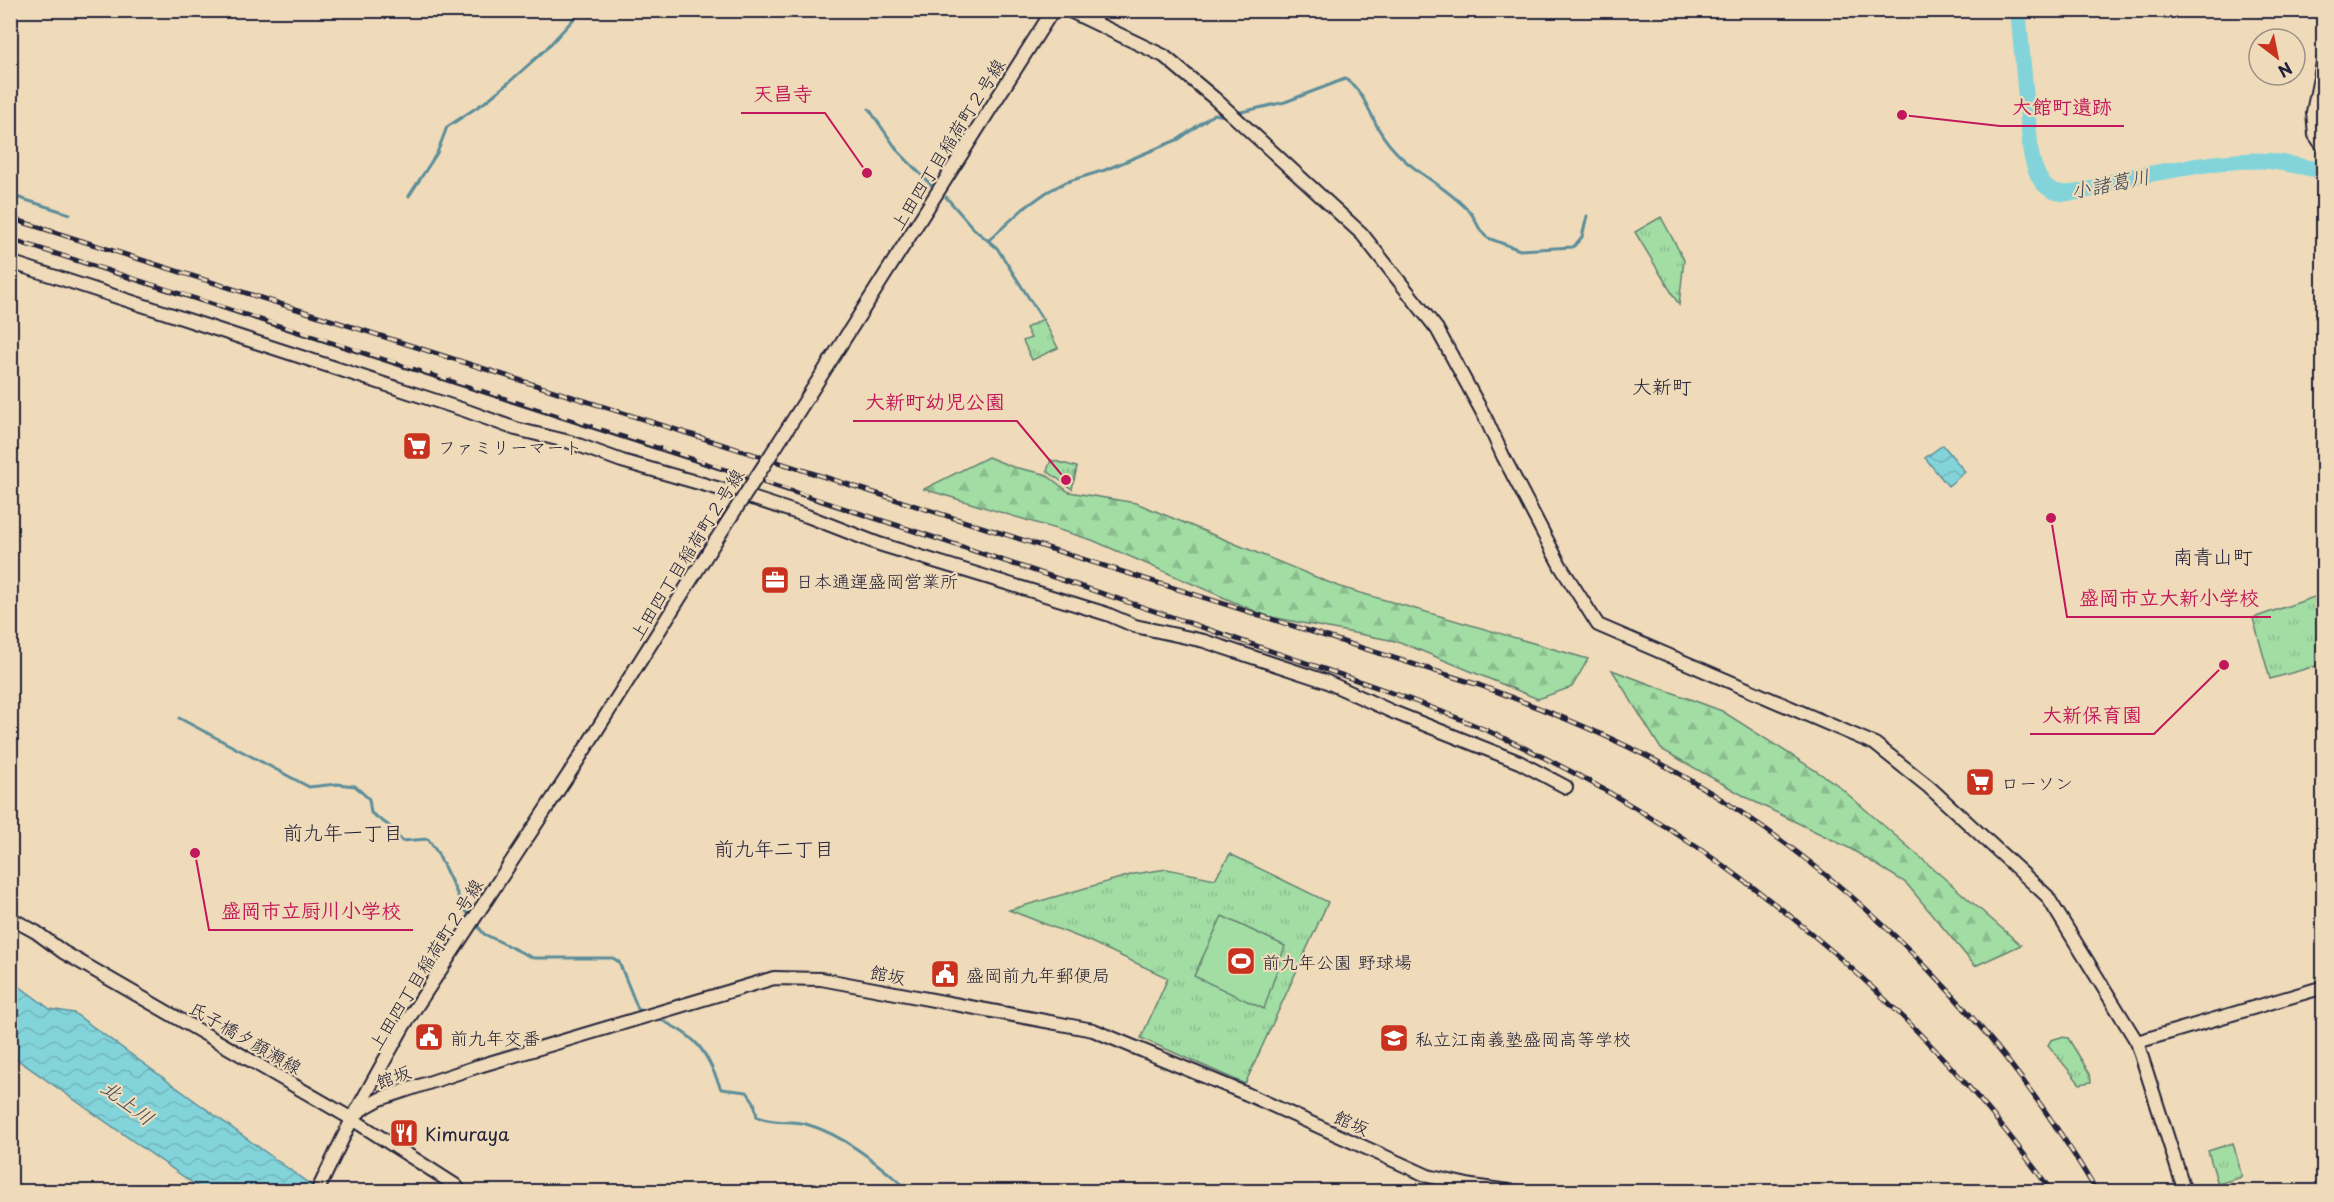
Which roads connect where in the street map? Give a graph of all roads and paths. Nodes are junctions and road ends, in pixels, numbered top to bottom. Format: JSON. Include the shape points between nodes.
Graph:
{"nodes":[{"id":1,"x":1053,"y":10,"type":"edge"},
{"id":2,"x":1068,"y":10,"type":"edge"},
{"id":3,"x":2324,"y":58,"type":"edge"},
{"id":4,"x":2324,"y":148,"type":"edge"},
{"id":5,"x":10,"y":262,"type":"edge"},
{"id":6,"x":1566,"y":787,"type":"dead end"},
{"id":7,"x":10,"y":918,"type":"edge"},
{"id":8,"x":2324,"y":987,"type":"edge"},
{"id":9,"x":2137,"y":1042,"type":"junction"},
{"id":10,"x":352,"y":1119,"type":"junction"},
{"id":11,"x":316,"y":1191,"type":"edge"},
{"id":12,"x":461,"y":1191,"type":"edge"},
{"id":13,"x":1516,"y":1191,"type":"edge"},
{"id":14,"x":2185,"y":1191,"type":"edge"}],
"edges":[{"from":1,"to":10,"type":"street","name":"上田四丁目稲荷町２号線","bridge":true,"via":[[403,1027]]},
{"from":2,"to":9,"type":"street","via":[[1164,56],[1362,234],[1437,329],[1561,567],[1598,625],[1875,744],[1929,787],[2047,896]]},
{"from":3,"to":4,"type":"street","via":[[2313,112],[2315,135]]},
{"from":5,"to":6,"type":"street","via":[[516,429],[570,442],[796,513],[879,544],[1135,626],[1204,641],[1325,681],[1519,762]]},
{"from":7,"to":10,"type":"street","name":"氏子橋夕顔瀬線"},
{"from":8,"to":9,"type":"street"},
{"from":9,"to":14,"type":"street"},
{"from":10,"to":11,"type":"street","name":"上田四丁目稲荷町２号線"},
{"from":10,"to":12,"type":"street","name":"氏子橋夕顔瀬線"},
{"from":10,"to":13,"type":"street","name":"館坂","via":[[380,1099],[479,1066],[774,978],[821,979],[1093,1030],[1428,1176]]}]}
